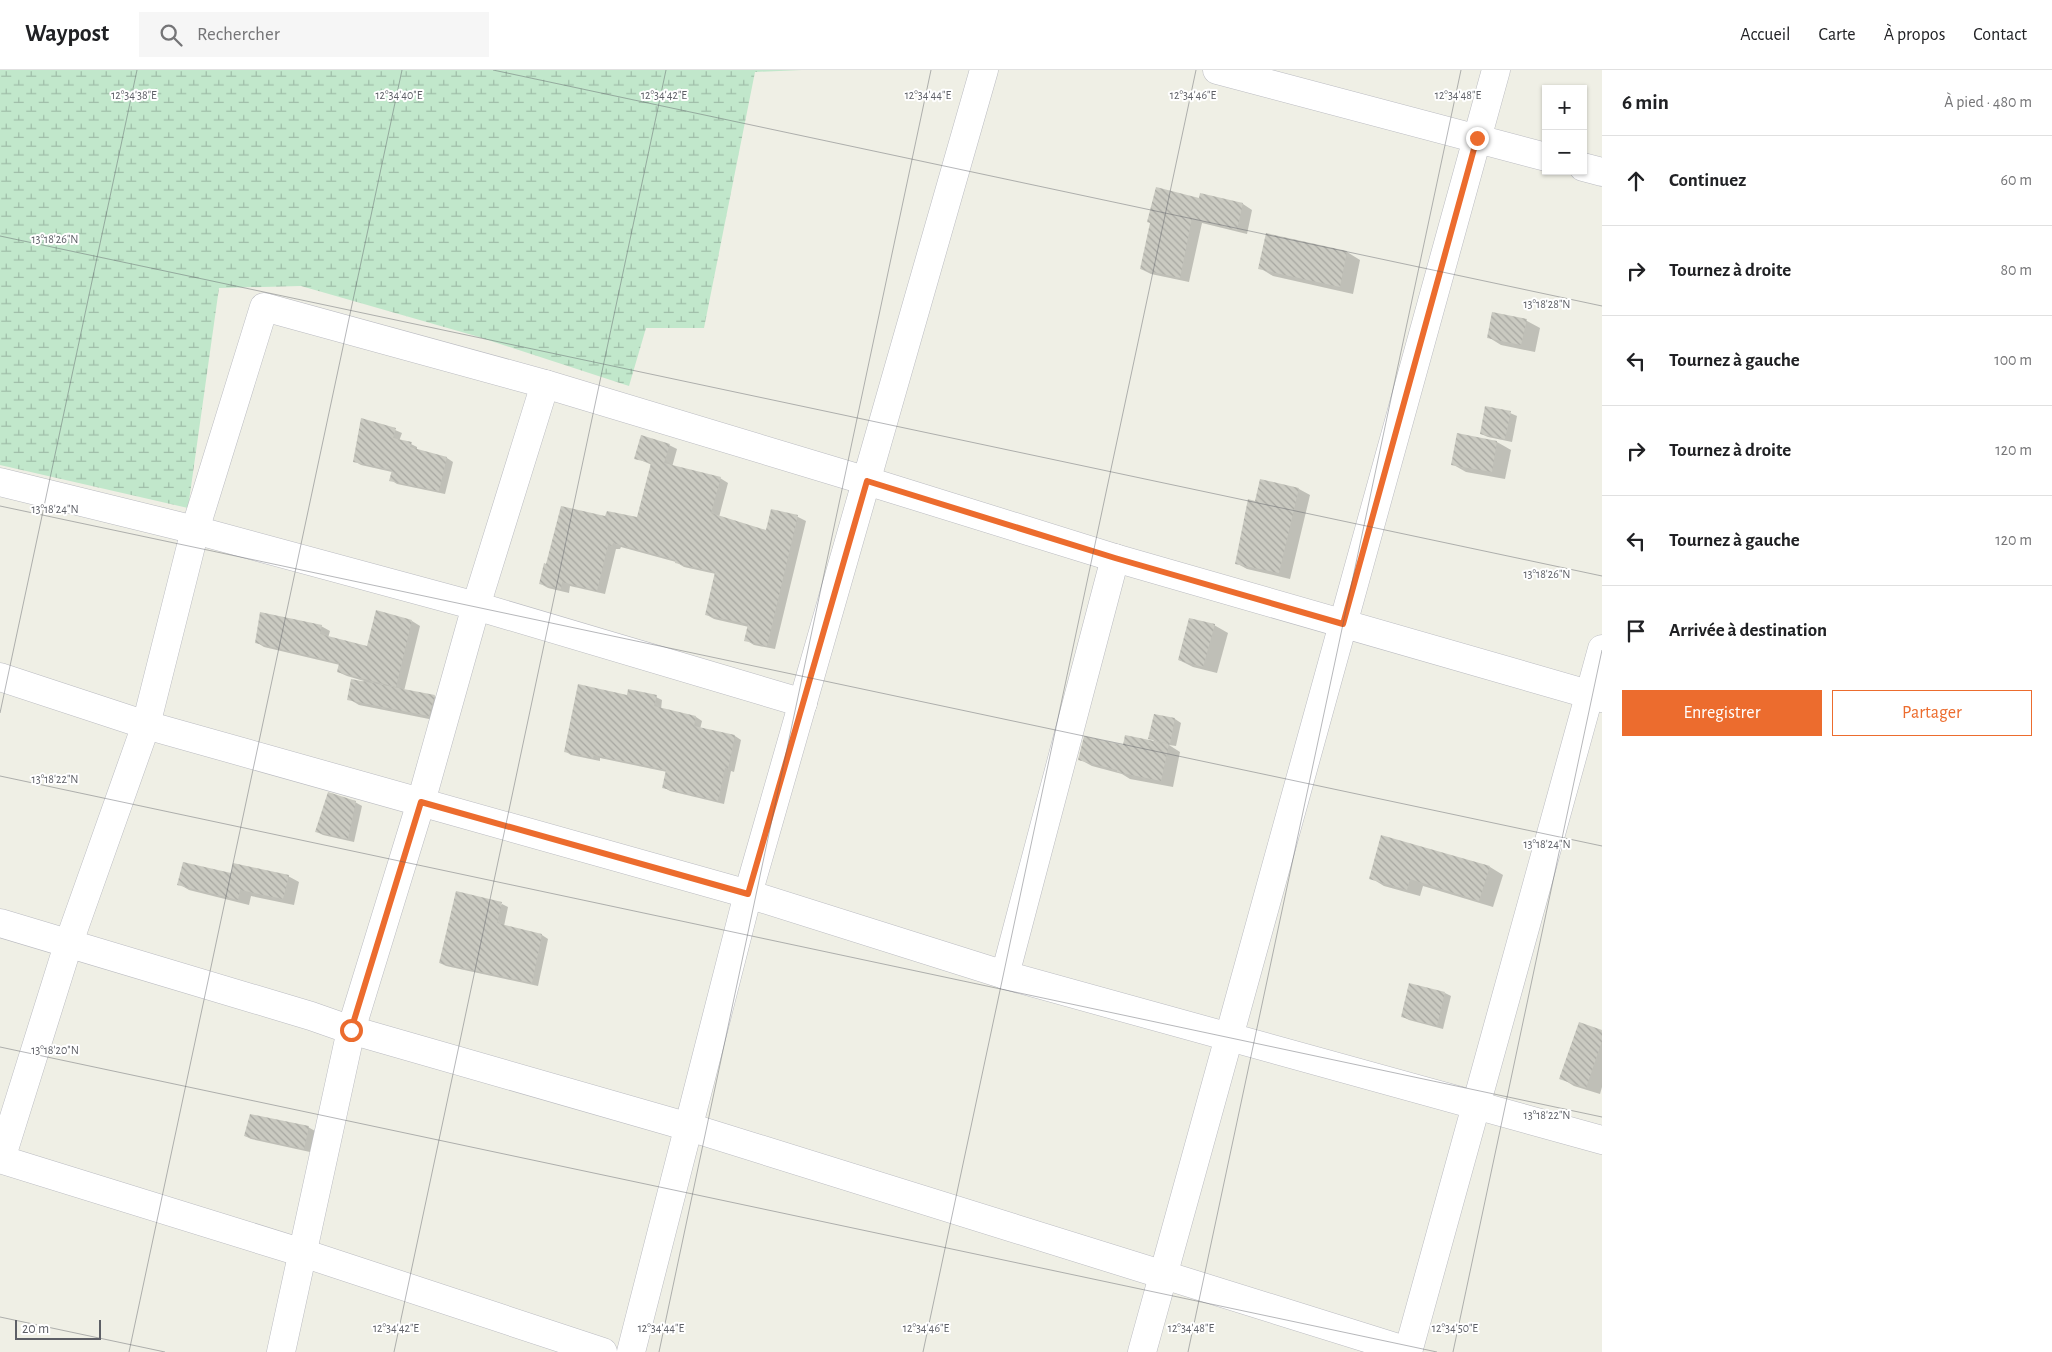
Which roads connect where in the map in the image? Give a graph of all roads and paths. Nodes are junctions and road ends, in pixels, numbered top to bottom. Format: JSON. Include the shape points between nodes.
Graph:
{"nodes":[{"id":1,"x":984,"y":70,"type":"edge"},
{"id":2,"x":1217,"y":70,"type":"edge"},
{"id":3,"x":1496,"y":70,"type":"edge"},
{"id":4,"x":1477,"y":138,"type":"junction"},
{"id":5,"x":1542,"y":156,"type":"edge"},
{"id":6,"x":1587,"y":168,"type":"edge"},
{"id":7,"x":1602,"y":172,"type":"edge"},
{"id":8,"x":544,"y":384,"type":"junction"},
{"id":9,"x":867,"y":481,"type":"junction"},
{"id":10,"x":0,"y":482,"type":"edge"},
{"id":11,"x":195,"y":530,"type":"junction"},
{"id":12,"x":1115,"y":558,"type":"junction"},
{"id":13,"x":476,"y":606,"type":"junction"},
{"id":14,"x":1343,"y":624,"type":"junction"},
{"id":15,"x":1602,"y":649,"type":"edge"},
{"id":16,"x":0,"y":677,"type":"edge"},
{"id":17,"x":1596,"y":696,"type":"edge"},
{"id":18,"x":803,"y":703,"type":"junction"},
{"id":19,"x":146,"y":725,"type":"junction"},
{"id":20,"x":421,"y":802,"type":"junction"},
{"id":21,"x":748,"y":894,"type":"junction"},
{"id":22,"x":0,"y":923,"type":"edge"},
{"id":23,"x":68,"y":945,"type":"junction"},
{"id":24,"x":1005,"y":975,"type":"junction"},
{"id":25,"x":351,"y":1030,"type":"junction"},
{"id":26,"x":1229,"y":1037,"type":"junction"},
{"id":27,"x":1476,"y":1105,"type":"junction"},
{"id":28,"x":689,"y":1127,"type":"junction"},
{"id":29,"x":1602,"y":1140,"type":"edge"},
{"id":30,"x":1,"y":1159,"type":"edge"},
{"id":31,"x":303,"y":1253,"type":"junction"},
{"id":32,"x":1163,"y":1275,"type":"junction"},
{"id":33,"x":281,"y":1352,"type":"edge"},
{"id":34,"x":603,"y":1352,"type":"edge"},
{"id":35,"x":631,"y":1352,"type":"edge"},
{"id":36,"x":1142,"y":1352,"type":"edge"},
{"id":37,"x":1408,"y":1352,"type":"edge"}],
"edges":[{"from":1,"to":9,"type":"street"},
{"from":2,"to":4,"type":"street"},
{"from":3,"to":4,"type":"street"},
{"from":4,"to":5,"type":"street"},
{"from":4,"to":14,"type":"street"},
{"from":6,"to":7,"type":"street"},
{"from":8,"to":9,"type":"street"},
{"from":8,"to":11,"type":"street","via":[[264,307]]},
{"from":8,"to":13,"type":"street"},
{"from":9,"to":12,"type":"street"},
{"from":9,"to":18,"type":"street"},
{"from":10,"to":11,"type":"street"},
{"from":11,"to":13,"type":"street"},
{"from":11,"to":19,"type":"street"},
{"from":12,"to":14,"type":"street"},
{"from":12,"to":24,"type":"street"},
{"from":13,"to":18,"type":"street"},
{"from":13,"to":20,"type":"street"},
{"from":14,"to":17,"type":"street"},
{"from":14,"to":26,"type":"street"},
{"from":15,"to":17,"type":"street"},
{"from":16,"to":19,"type":"street"},
{"from":17,"to":27,"type":"street"},
{"from":18,"to":21,"type":"street"},
{"from":19,"to":20,"type":"street"},
{"from":19,"to":23,"type":"street"},
{"from":20,"to":21,"type":"street"},
{"from":20,"to":25,"type":"street"},
{"from":21,"to":24,"type":"street"},
{"from":21,"to":28,"type":"street"},
{"from":22,"to":23,"type":"street"},
{"from":23,"to":25,"type":"street"},
{"from":23,"to":30,"type":"street"},
{"from":24,"to":26,"type":"street"},
{"from":25,"to":28,"type":"street"},
{"from":25,"to":31,"type":"street"},
{"from":26,"to":27,"type":"street"},
{"from":26,"to":32,"type":"street"},
{"from":27,"to":29,"type":"street"},
{"from":27,"to":37,"type":"street"},
{"from":28,"to":32,"type":"street"},
{"from":28,"to":35,"type":"street"},
{"from":30,"to":31,"type":"street"},
{"from":31,"to":33,"type":"street"},
{"from":31,"to":34,"type":"street"},
{"from":32,"to":36,"type":"street"},
{"from":32,"to":37,"type":"street"}]}
